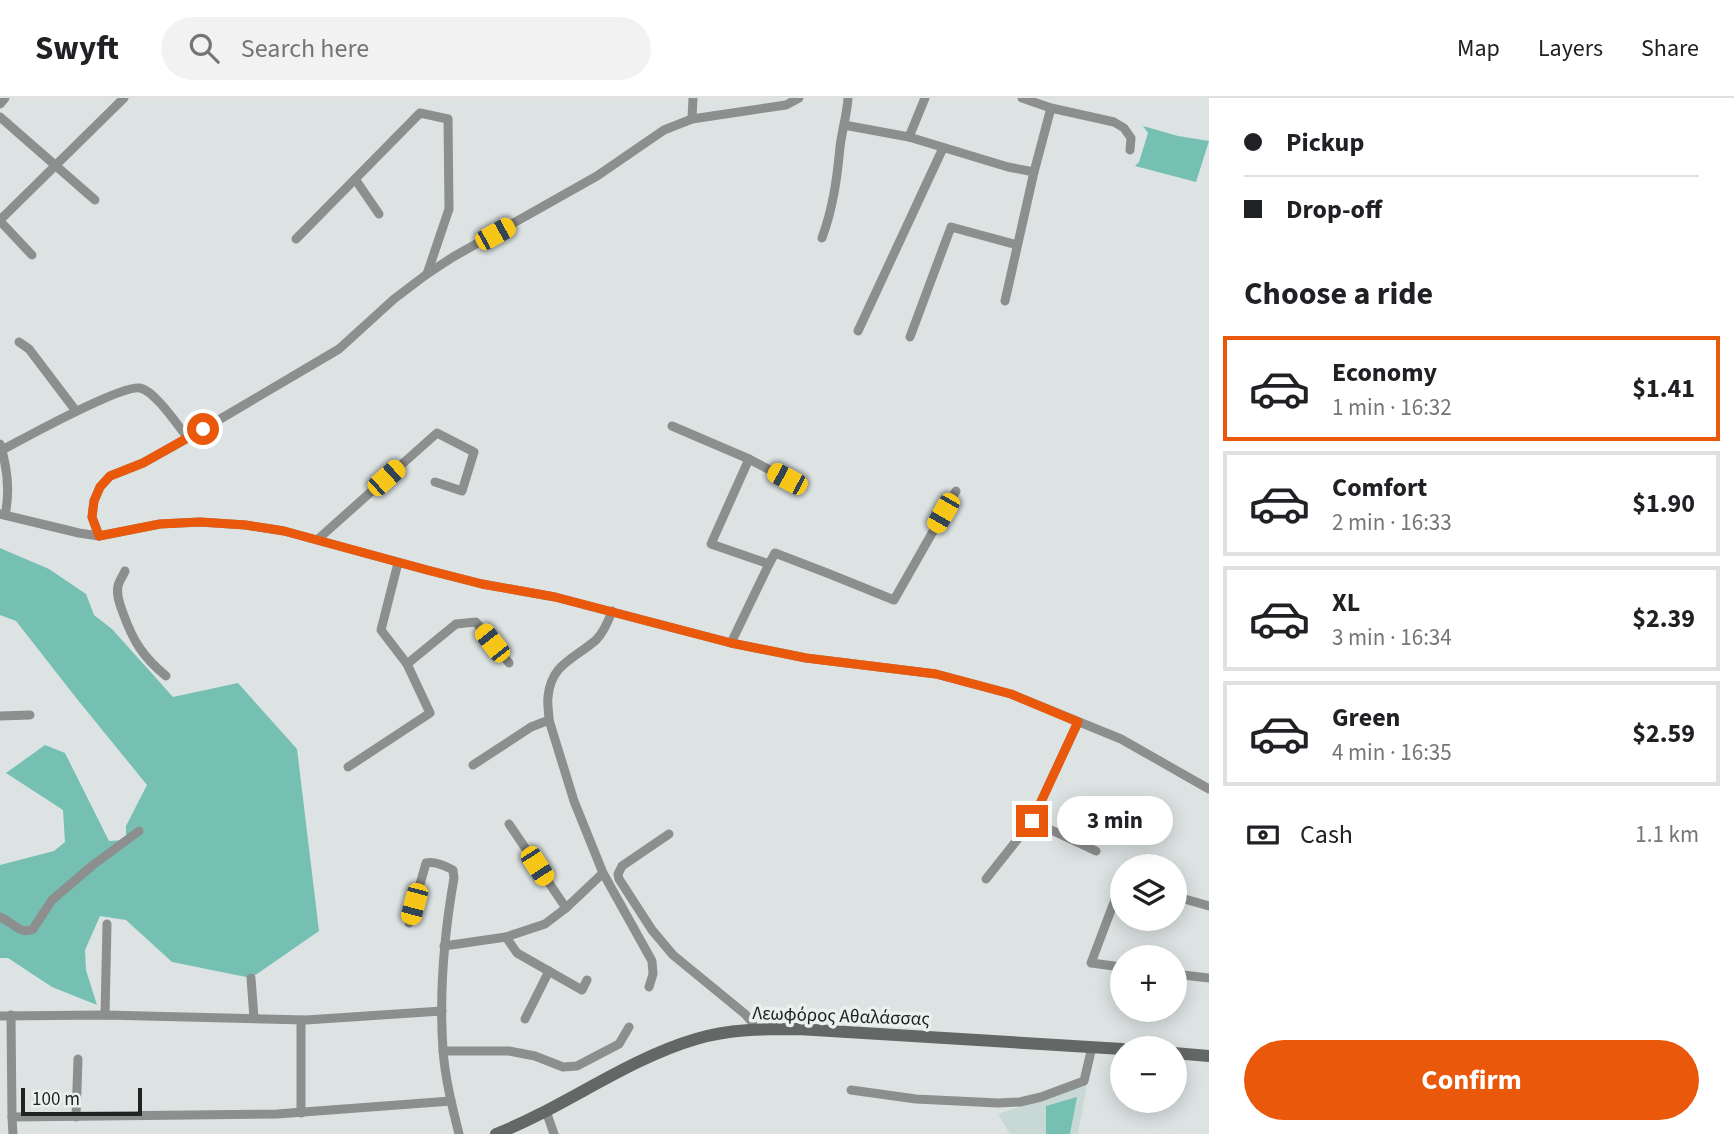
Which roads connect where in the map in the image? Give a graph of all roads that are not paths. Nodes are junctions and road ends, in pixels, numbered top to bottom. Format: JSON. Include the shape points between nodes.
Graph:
{"nodes":[{"id":1,"x":5,"y":98,"type":"edge"},
{"id":2,"x":124,"y":98,"type":"edge"},
{"id":3,"x":693,"y":98,"type":"edge"},
{"id":4,"x":799,"y":98,"type":"edge"},
{"id":5,"x":848,"y":98,"type":"edge"},
{"id":6,"x":925,"y":98,"type":"edge"},
{"id":7,"x":1021,"y":98,"type":"edge"},
{"id":8,"x":0,"y":104,"type":"edge"},
{"id":9,"x":1051,"y":108,"type":"junction"},
{"id":10,"x":0,"y":117,"type":"edge"},
{"id":11,"x":692,"y":119,"type":"junction"},
{"id":12,"x":844,"y":125,"type":"junction"},
{"id":13,"x":909,"y":138,"type":"junction"},
{"id":14,"x":943,"y":148,"type":"junction"},
{"id":15,"x":1130,"y":150,"type":"dead end"},
{"id":16,"x":56,"y":166,"type":"junction"},
{"id":17,"x":1034,"y":172,"type":"junction"},
{"id":18,"x":355,"y":179,"type":"junction"},
{"id":19,"x":95,"y":200,"type":"dead end"},
{"id":20,"x":379,"y":214,"type":"dead end"},
{"id":21,"x":0,"y":220,"type":"edge"},
{"id":22,"x":822,"y":238,"type":"dead end"},
{"id":23,"x":296,"y":239,"type":"dead end"},
{"id":24,"x":1017,"y":244,"type":"junction"},
{"id":25,"x":32,"y":255,"type":"dead end"},
{"id":26,"x":427,"y":274,"type":"junction"},
{"id":27,"x":1005,"y":301,"type":"dead end"},
{"id":28,"x":858,"y":331,"type":"dead end"},
{"id":29,"x":910,"y":337,"type":"dead end"},
{"id":30,"x":19,"y":342,"type":"dead end"},
{"id":31,"x":76,"y":411,"type":"junction"},
{"id":32,"x":672,"y":426,"type":"dead end"},
{"id":33,"x":188,"y":438,"type":"junction"},
{"id":34,"x":1,"y":447,"type":"edge"},
{"id":35,"x":749,"y":459,"type":"junction"},
{"id":36,"x":787,"y":479,"type":"dead end"},
{"id":37,"x":435,"y":482,"type":"dead end"},
{"id":38,"x":956,"y":491,"type":"dead end"},
{"id":39,"x":3,"y":515,"type":"edge"},
{"id":40,"x":99,"y":536,"type":"junction"},
{"id":41,"x":317,"y":540,"type":"junction"},
{"id":42,"x":398,"y":563,"type":"junction"},
{"id":43,"x":769,"y":564,"type":"junction"},
{"id":44,"x":125,"y":571,"type":"dead end"},
{"id":45,"x":612,"y":611,"type":"junction"},
{"id":46,"x":731,"y":643,"type":"junction"},
{"id":47,"x":509,"y":663,"type":"dead end"},
{"id":48,"x":407,"y":664,"type":"junction"},
{"id":49,"x":166,"y":676,"type":"dead end"},
{"id":50,"x":30,"y":715,"type":"dead end"},
{"id":51,"x":0,"y":716,"type":"edge"},
{"id":52,"x":549,"y":720,"type":"junction"},
{"id":53,"x":1078,"y":722,"type":"junction"},
{"id":54,"x":473,"y":765,"type":"dead end"},
{"id":55,"x":348,"y":767,"type":"dead end"},
{"id":56,"x":1209,"y":789,"type":"edge"},
{"id":57,"x":1032,"y":821,"type":"junction"},
{"id":58,"x":509,"y":824,"type":"dead end"},
{"id":59,"x":139,"y":831,"type":"dead end"},
{"id":60,"x":669,"y":834,"type":"dead end"},
{"id":61,"x":1096,"y":851,"type":"dead end"},
{"id":62,"x":603,"y":873,"type":"junction"},
{"id":63,"x":986,"y":879,"type":"dead end"},
{"id":64,"x":1187,"y":900,"type":"edge"},
{"id":65,"x":1209,"y":906,"type":"edge"},
{"id":66,"x":566,"y":908,"type":"junction"},
{"id":67,"x":1110,"y":913,"type":"edge"},
{"id":68,"x":0,"y":917,"type":"edge"},
{"id":69,"x":410,"y":923,"type":"dead end"},
{"id":70,"x":107,"y":924,"type":"dead end"},
{"id":71,"x":506,"y":937,"type":"junction"},
{"id":72,"x":444,"y":946,"type":"junction"},
{"id":73,"x":1110,"y":965,"type":"edge"},
{"id":74,"x":549,"y":971,"type":"junction"},
{"id":75,"x":1187,"y":975,"type":"edge"},
{"id":76,"x":251,"y":978,"type":"dead end"},
{"id":77,"x":1209,"y":978,"type":"edge"},
{"id":78,"x":587,"y":980,"type":"dead end"},
{"id":79,"x":649,"y":987,"type":"dead end"},
{"id":80,"x":442,"y":1011,"type":"junction"},
{"id":81,"x":105,"y":1014,"type":"junction"},
{"id":82,"x":11,"y":1015,"type":"junction"},
{"id":83,"x":0,"y":1016,"type":"edge"},
{"id":84,"x":254,"y":1018,"type":"junction"},
{"id":85,"x":525,"y":1019,"type":"dead end"},
{"id":86,"x":301,"y":1020,"type":"junction"},
{"id":87,"x":629,"y":1027,"type":"dead end"},
{"id":88,"x":754,"y":1029,"type":"junction"},
{"id":89,"x":1091,"y":1047,"type":"junction"},
{"id":90,"x":1110,"y":1048,"type":"edge"},
{"id":91,"x":443,"y":1051,"type":"junction"},
{"id":92,"x":1187,"y":1054,"type":"edge"},
{"id":93,"x":1209,"y":1056,"type":"edge"},
{"id":94,"x":78,"y":1059,"type":"dead end"},
{"id":95,"x":851,"y":1090,"type":"dead end"},
{"id":96,"x":451,"y":1101,"type":"junction"},
{"id":97,"x":546,"y":1111,"type":"junction"},
{"id":98,"x":301,"y":1113,"type":"junction"},
{"id":99,"x":12,"y":1117,"type":"junction"},
{"id":100,"x":76,"y":1117,"type":"junction"},
{"id":101,"x":13,"y":1134,"type":"edge"},
{"id":102,"x":459,"y":1134,"type":"edge"},
{"id":103,"x":496,"y":1134,"type":"edge"},
{"id":104,"x":554,"y":1134,"type":"edge"}],
"edges":[{"from":1,"to":8,"type":"street"},
{"from":2,"to":16,"type":"street"},
{"from":3,"to":11,"type":"street"},
{"from":4,"to":11,"type":"street","via":[[786,105]]},
{"from":5,"to":12,"type":"street"},
{"from":6,"to":13,"type":"street"},
{"from":7,"to":9,"type":"street"},
{"from":9,"to":15,"type":"street","via":[[1114,121],[1131,138]]},
{"from":9,"to":17,"type":"street"},
{"from":10,"to":16,"type":"street"},
{"from":11,"to":26,"type":"street","via":[[664,130],[597,176]]},
{"from":12,"to":13,"type":"street"},
{"from":12,"to":22,"type":"street","via":[[835,193]]},
{"from":13,"to":14,"type":"street"},
{"from":14,"to":17,"type":"street"},
{"from":14,"to":28,"type":"street"},
{"from":16,"to":19,"type":"street"},
{"from":16,"to":21,"type":"street"},
{"from":17,"to":24,"type":"street"},
{"from":18,"to":20,"type":"street"},
{"from":18,"to":23,"type":"street"},
{"from":18,"to":26,"type":"street","via":[[420,113],[448,119],[449,209]]},
{"from":21,"to":25,"type":"street"},
{"from":24,"to":27,"type":"street"},
{"from":24,"to":29,"type":"street","via":[[951,227]]},
{"from":26,"to":33,"type":"street","via":[[339,349]]},
{"from":30,"to":31,"type":"street"},
{"from":31,"to":33,"type":"street","via":[[139,388],[150,393]]},
{"from":31,"to":34,"type":"street"},
{"from":32,"to":35,"type":"street"},
{"from":33,"to":40,"type":"street","via":[[110,476],[100,487],[92,517]]},
{"from":34,"to":39,"type":"street","via":[[8,504]]},
{"from":35,"to":36,"type":"street"},
{"from":35,"to":43,"type":"street","via":[[711,544]]},
{"from":37,"to":41,"type":"street","via":[[462,491],[474,452],[437,433]]},
{"from":38,"to":43,"type":"street","via":[[894,600],[775,553]]},
{"from":39,"to":40,"type":"street"},
{"from":40,"to":41,"type":"street","via":[[160,524],[200,522],[246,525]]},
{"from":41,"to":42,"type":"street"},
{"from":42,"to":45,"type":"street"},
{"from":42,"to":48,"type":"street","via":[[381,630]]},
{"from":43,"to":46,"type":"street"},
{"from":44,"to":49,"type":"street","via":[[118,592],[131,636],[146,659]]},
{"from":45,"to":46,"type":"street"},
{"from":45,"to":52,"type":"street","via":[[597,639],[561,666],[552,680]]},
{"from":46,"to":53,"type":"street","via":[[806,658],[936,674],[1011,694]]},
{"from":47,"to":48,"type":"street","via":[[476,622],[456,624]]},
{"from":48,"to":55,"type":"street","via":[[430,713]]},
{"from":50,"to":51,"type":"street"},
{"from":52,"to":54,"type":"street"},
{"from":52,"to":62,"type":"street"},
{"from":53,"to":56,"type":"street","via":[[1121,739]]},
{"from":53,"to":57,"type":"street"},
{"from":57,"to":61,"type":"street"},
{"from":57,"to":63,"type":"street"},
{"from":58,"to":66,"type":"street"},
{"from":59,"to":68,"type":"street","via":[[52,900],[29,932]]},
{"from":60,"to":88,"type":"street","via":[[622,866],[619,879],[673,955],[745,1014]]},
{"from":62,"to":66,"type":"street"},
{"from":62,"to":79,"type":"street","via":[[652,961]]},
{"from":64,"to":65,"type":"street"},
{"from":66,"to":71,"type":"street","via":[[545,924]]},
{"from":67,"to":73,"type":"street","via":[[1091,963]]},
{"from":69,"to":72,"type":"street","via":[[426,863],[453,870]]},
{"from":70,"to":81,"type":"street"},
{"from":71,"to":72,"type":"street"},
{"from":71,"to":74,"type":"street","via":[[517,953]]},
{"from":72,"to":80,"type":"street"},
{"from":74,"to":78,"type":"street","via":[[582,990]]},
{"from":74,"to":85,"type":"street"},
{"from":75,"to":77,"type":"street"},
{"from":76,"to":84,"type":"street"},
{"from":80,"to":86,"type":"street"},
{"from":80,"to":91,"type":"street"},
{"from":81,"to":82,"type":"street"},
{"from":81,"to":84,"type":"street"},
{"from":82,"to":83,"type":"street"},
{"from":82,"to":99,"type":"street"},
{"from":84,"to":86,"type":"street"},
{"from":86,"to":98,"type":"street"},
{"from":87,"to":91,"type":"street","via":[[619,1044],[578,1066],[563,1067],[509,1051]]},
{"from":88,"to":89,"type":"main road","name":"Λεωφόρος Αθαλάσσας"},
{"from":88,"to":97,"type":"main road","name":"Λεωφόρος Αθαλάσσας","via":[[676,1046]]},
{"from":89,"to":90,"type":"main road","name":"Λεωφόρος Αθαλάσσας"},
{"from":89,"to":95,"type":"street","via":[[1084,1081],[1020,1102],[916,1099]]},
{"from":91,"to":96,"type":"street"},
{"from":92,"to":93,"type":"main road"},
{"from":94,"to":100,"type":"street"},
{"from":96,"to":98,"type":"street"},
{"from":96,"to":102,"type":"street"},
{"from":97,"to":103,"type":"main road","name":"Λεωφόρος Αθαλάσσας"},
{"from":97,"to":104,"type":"street"},
{"from":98,"to":100,"type":"street"},
{"from":99,"to":100,"type":"street"},
{"from":99,"to":101,"type":"street"}]}
